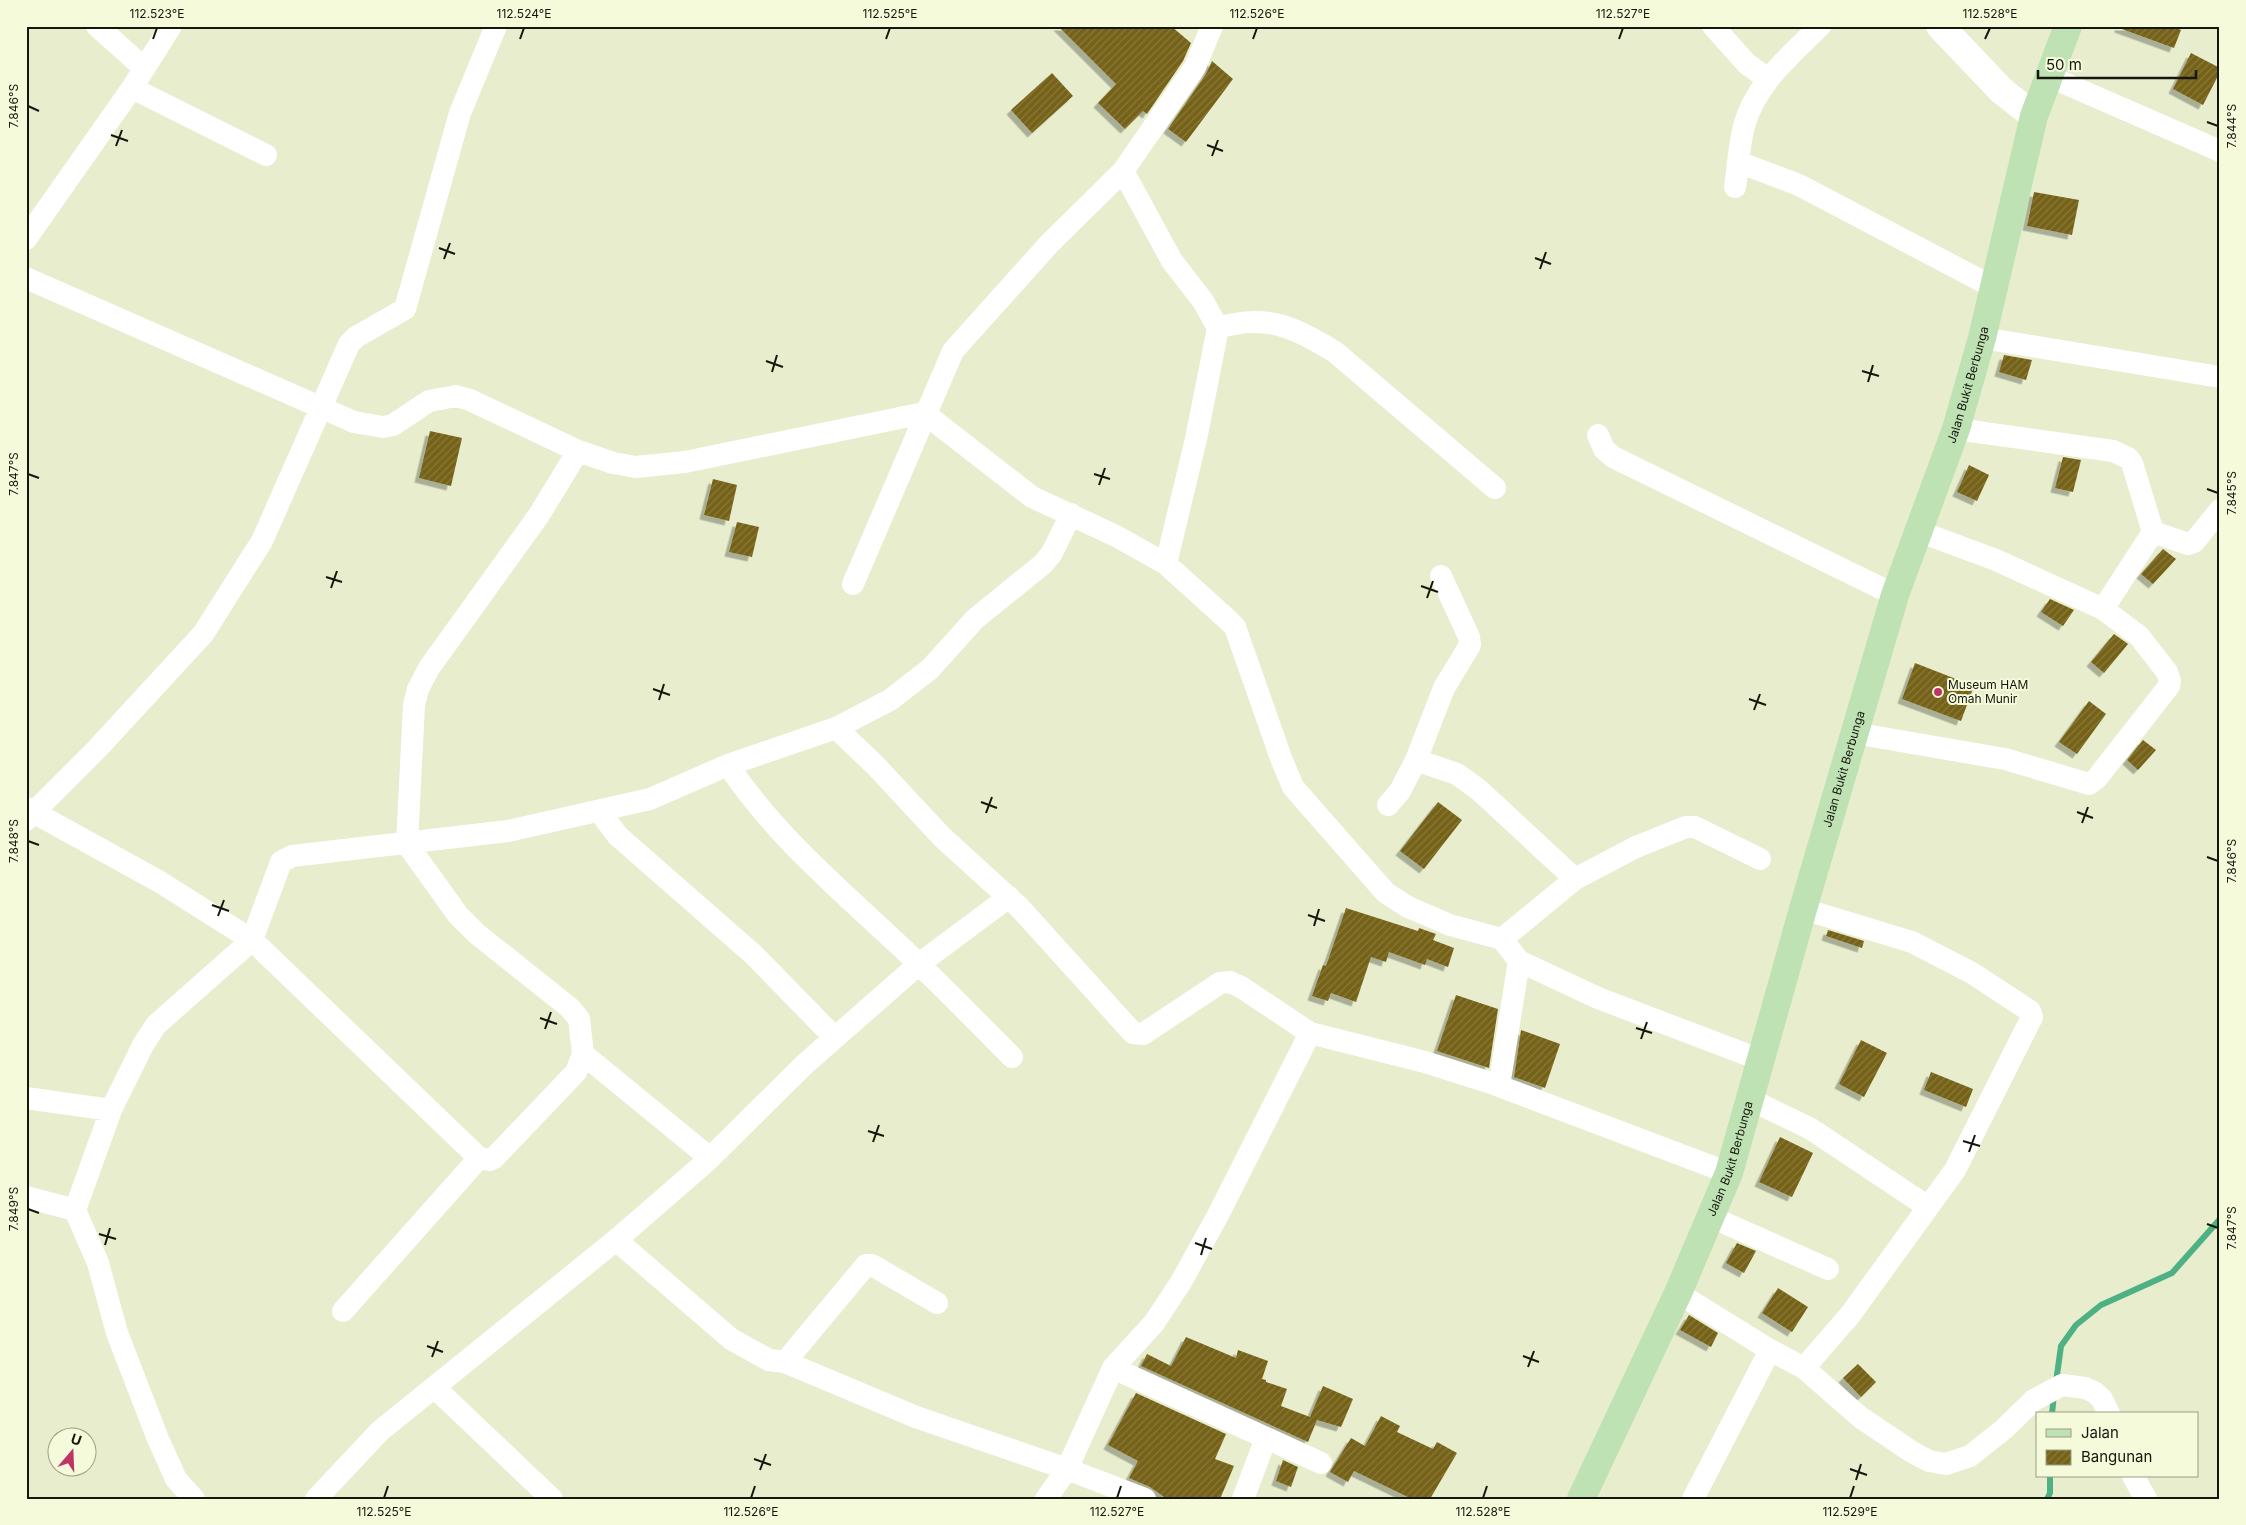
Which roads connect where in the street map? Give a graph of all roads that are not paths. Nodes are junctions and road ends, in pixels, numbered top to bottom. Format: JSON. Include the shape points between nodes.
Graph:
{"nodes":[{"id":1,"x":97,"y":26,"type":"edge"},
{"id":2,"x":171,"y":26,"type":"edge"},
{"id":3,"x":496,"y":26,"type":"edge"},
{"id":4,"x":1212,"y":26,"type":"edge"},
{"id":5,"x":1713,"y":26,"type":"edge"},
{"id":6,"x":1820,"y":26,"type":"edge"},
{"id":7,"x":1940,"y":26,"type":"edge"},
{"id":8,"x":2068,"y":26,"type":"edge"},
{"id":9,"x":144,"y":68,"type":"junction"},
{"id":10,"x":2048,"y":76,"type":"junction"},
{"id":11,"x":1768,"y":79,"type":"junction"},
{"id":12,"x":132,"y":88,"type":"junction"},
{"id":13,"x":2034,"y":116,"type":"junction"},
{"id":14,"x":2220,"y":151,"type":"edge"},
{"id":15,"x":266,"y":155,"type":"dead end"},
{"id":16,"x":1738,"y":162,"type":"junction"},
{"id":17,"x":1123,"y":171,"type":"junction"},
{"id":18,"x":1735,"y":187,"type":"dead end"},
{"id":19,"x":26,"y":239,"type":"edge"},
{"id":20,"x":26,"y":278,"type":"edge"},
{"id":21,"x":1993,"y":287,"type":"junction"},
{"id":22,"x":1218,"y":328,"type":"junction"},
{"id":23,"x":1982,"y":338,"type":"junction"},
{"id":24,"x":2220,"y":377,"type":"edge"},
{"id":25,"x":321,"y":408,"type":"junction"},
{"id":26,"x":924,"y":414,"type":"junction"},
{"id":27,"x":1956,"y":429,"type":"junction"},
{"id":28,"x":1598,"y":435,"type":"dead end"},
{"id":29,"x":578,"y":451,"type":"junction"},
{"id":30,"x":1495,"y":488,"type":"dead end"},
{"id":31,"x":2220,"y":510,"type":"edge"},
{"id":32,"x":1071,"y":514,"type":"junction"},
{"id":33,"x":1918,"y":531,"type":"junction"},
{"id":34,"x":2153,"y":532,"type":"junction"},
{"id":35,"x":1166,"y":564,"type":"junction"},
{"id":36,"x":1441,"y":576,"type":"dead end"},
{"id":37,"x":853,"y":584,"type":"dead end"},
{"id":38,"x":1895,"y":595,"type":"junction"},
{"id":39,"x":2103,"y":609,"type":"junction"},
{"id":40,"x":836,"y":728,"type":"junction"},
{"id":41,"x":1854,"y":733,"type":"junction"},
{"id":42,"x":1416,"y":760,"type":"junction"},
{"id":43,"x":728,"y":765,"type":"junction"},
{"id":44,"x":1388,"y":805,"type":"dead end"},
{"id":45,"x":599,"y":811,"type":"junction"},
{"id":46,"x":29,"y":813,"type":"edge"},
{"id":47,"x":407,"y":844,"type":"junction"},
{"id":48,"x":1760,"y":859,"type":"dead end"},
{"id":49,"x":1575,"y":879,"type":"junction"},
{"id":50,"x":1009,"y":897,"type":"junction"},
{"id":51,"x":1803,"y":908,"type":"junction"},
{"id":52,"x":1502,"y":938,"type":"junction"},
{"id":53,"x":252,"y":940,"type":"junction"},
{"id":54,"x":1518,"y":961,"type":"junction"},
{"id":55,"x":918,"y":964,"type":"junction"},
{"id":56,"x":1310,"y":1033,"type":"junction"},
{"id":57,"x":835,"y":1038,"type":"junction"},
{"id":58,"x":583,"y":1054,"type":"junction"},
{"id":59,"x":1012,"y":1057,"type":"dead end"},
{"id":60,"x":1761,"y":1060,"type":"junction"},
{"id":61,"x":1499,"y":1086,"type":"junction"},
{"id":62,"x":26,"y":1098,"type":"edge"},
{"id":63,"x":1750,"y":1099,"type":"junction"},
{"id":64,"x":111,"y":1110,"type":"junction"},
{"id":65,"x":479,"y":1158,"type":"junction"},
{"id":66,"x":710,"y":1158,"type":"junction"},
{"id":67,"x":1729,"y":1173,"type":"junction"},
{"id":68,"x":26,"y":1197,"type":"edge"},
{"id":69,"x":1928,"y":1207,"type":"junction"},
{"id":70,"x":75,"y":1210,"type":"junction"},
{"id":71,"x":1709,"y":1216,"type":"junction"},
{"id":72,"x":616,"y":1240,"type":"junction"},
{"id":73,"x":1828,"y":1270,"type":"dead end"},
{"id":74,"x":1678,"y":1293,"type":"junction"},
{"id":75,"x":937,"y":1303,"type":"dead end"},
{"id":76,"x":343,"y":1311,"type":"dead end"},
{"id":77,"x":1770,"y":1350,"type":"junction"},
{"id":78,"x":785,"y":1362,"type":"junction"},
{"id":79,"x":1113,"y":1368,"type":"junction"},
{"id":80,"x":1804,"y":1368,"type":"junction"},
{"id":81,"x":434,"y":1387,"type":"junction"},
{"id":82,"x":2108,"y":1412,"type":"edge"},
{"id":83,"x":1266,"y":1438,"type":"junction"},
{"id":84,"x":1321,"y":1462,"type":"dead end"},
{"id":85,"x":1067,"y":1469,"type":"junction"},
{"id":86,"x":2134,"y":1478,"type":"edge"},
{"id":87,"x":194,"y":1499,"type":"edge"},
{"id":88,"x":316,"y":1499,"type":"edge"},
{"id":89,"x":552,"y":1499,"type":"edge"},
{"id":90,"x":1046,"y":1499,"type":"edge"},
{"id":91,"x":1145,"y":1499,"type":"edge"},
{"id":92,"x":1243,"y":1499,"type":"edge"},
{"id":93,"x":1581,"y":1499,"type":"edge"},
{"id":94,"x":1693,"y":1499,"type":"edge"},
{"id":95,"x":2146,"y":1499,"type":"edge"}],
"edges":[{"from":1,"to":9,"type":"street"},
{"from":2,"to":9,"type":"street"},
{"from":3,"to":25,"type":"street","via":[[460,113],[405,309],[352,341]]},
{"from":4,"to":17,"type":"street","via":[[1195,67]]},
{"from":5,"to":11,"type":"street","via":[[1747,64]]},
{"from":6,"to":11,"type":"street"},
{"from":7,"to":13,"type":"street","via":[[2002,91]]},
{"from":8,"to":10,"type":"main road","name":"Jalan Bukit Berbunga"},
{"from":9,"to":12,"type":"street"},
{"from":10,"to":13,"type":"main road","name":"Jalan Bukit Berbunga"},
{"from":10,"to":14,"type":"street"},
{"from":11,"to":16,"type":"street","via":[[1744,125]]},
{"from":12,"to":15,"type":"street"},
{"from":12,"to":19,"type":"street"},
{"from":13,"to":21,"type":"main road","name":"Jalan Bukit Berbunga"},
{"from":16,"to":18,"type":"street"},
{"from":16,"to":21,"type":"street","via":[[1799,185]]},
{"from":17,"to":22,"type":"street","via":[[1172,261],[1203,301]]},
{"from":17,"to":26,"type":"street","via":[[1049,244],[952,351]]},
{"from":20,"to":25,"type":"street"},
{"from":21,"to":23,"type":"main road","name":"Jalan Bukit Berbunga"},
{"from":22,"to":30,"type":"street","via":[[1245,321],[1262,321],[1308,335],[1335,352]]},
{"from":22,"to":35,"type":"street"},
{"from":23,"to":24,"type":"street"},
{"from":23,"to":27,"type":"main road","name":"Jalan Bukit Berbunga"},
{"from":25,"to":29,"type":"street","via":[[354,422],[382,427],[393,426],[429,401],[456,396]]},
{"from":25,"to":46,"type":"street","via":[[262,541],[203,634],[110,736]]},
{"from":26,"to":29,"type":"street","via":[[653,466],[613,463]]},
{"from":26,"to":32,"type":"street","via":[[1022,491]]},
{"from":26,"to":37,"type":"street"},
{"from":27,"to":33,"type":"main road","name":"Jalan Bukit Berbunga"},
{"from":27,"to":34,"type":"street","via":[[2112,451],[2128,458]]},
{"from":28,"to":38,"type":"street","via":[[1604,449],[1613,457]]},
{"from":29,"to":47,"type":"street","via":[[539,515],[450,637],[418,689],[414,705]]},
{"from":31,"to":34,"type":"street","via":[[2194,542],[2188,544]]},
{"from":32,"to":35,"type":"street"},
{"from":32,"to":40,"type":"street","via":[[1043,564],[975,618],[930,669],[890,700]]},
{"from":33,"to":38,"type":"main road","name":"Jalan Bukit Berbunga"},
{"from":33,"to":39,"type":"street","via":[[1996,560]]},
{"from":34,"to":39,"type":"street"},
{"from":35,"to":52,"type":"street","via":[[1234,627],[1293,787],[1386,893],[1408,908],[1450,925]]},
{"from":36,"to":42,"type":"street","via":[[1470,638],[1470,645],[1444,688]]},
{"from":38,"to":41,"type":"main road","name":"Jalan Bukit Berbunga"},
{"from":39,"to":41,"type":"street","via":[[2139,636],[2170,681],[2160,700],[2093,783],[2086,784],[2005,759]]},
{"from":40,"to":43,"type":"street"},
{"from":40,"to":50,"type":"street","via":[[942,836]]},
{"from":41,"to":51,"type":"main road","name":"Jalan Bukit Berbunga"},
{"from":42,"to":44,"type":"street","via":[[1400,791]]},
{"from":42,"to":49,"type":"street","via":[[1457,774],[1479,790]]},
{"from":43,"to":45,"type":"street","via":[[650,800]]},
{"from":43,"to":55,"type":"street","via":[[747,794],[810,864]]},
{"from":45,"to":47,"type":"street","via":[[508,830]]},
{"from":45,"to":57,"type":"street","via":[[618,836],[754,955]]},
{"from":46,"to":53,"type":"street","via":[[160,882]]},
{"from":47,"to":53,"type":"street","via":[[285,859],[278,867]]},
{"from":47,"to":58,"type":"street","via":[[458,915],[574,1013],[579,1019]]},
{"from":48,"to":49,"type":"street","via":[[1691,826],[1636,847]]},
{"from":49,"to":52,"type":"street"},
{"from":50,"to":55,"type":"street"},
{"from":50,"to":56,"type":"street","via":[[1133,1033],[1143,1034],[1224,982],[1241,987]]},
{"from":51,"to":60,"type":"main road","name":"Jalan Bukit Berbunga"},
{"from":51,"to":69,"type":"street","via":[[1912,942],[1972,973],[2031,1014],[2031,1022],[1955,1170]]},
{"from":52,"to":54,"type":"street"},
{"from":53,"to":64,"type":"street","via":[[156,1025]]},
{"from":53,"to":65,"type":"street"},
{"from":54,"to":60,"type":"street","via":[[1598,998]]},
{"from":54,"to":61,"type":"street"},
{"from":55,"to":57,"type":"street"},
{"from":55,"to":59,"type":"street"},
{"from":56,"to":61,"type":"street","via":[[1425,1062]]},
{"from":56,"to":79,"type":"street","via":[[1181,1282],[1154,1323]]},
{"from":57,"to":66,"type":"street"},
{"from":58,"to":65,"type":"street","via":[[576,1072],[494,1158]]},
{"from":58,"to":66,"type":"street"},
{"from":60,"to":63,"type":"main road","name":"Jalan Bukit Berbunga"},
{"from":61,"to":67,"type":"street"},
{"from":62,"to":64,"type":"street"},
{"from":63,"to":67,"type":"main road","name":"Jalan Bukit Berbunga"},
{"from":63,"to":69,"type":"street","via":[[1811,1129]]},
{"from":64,"to":70,"type":"street"},
{"from":65,"to":76,"type":"street"},
{"from":66,"to":72,"type":"street"},
{"from":67,"to":71,"type":"main road","name":"Jalan Bukit Berbunga"},
{"from":68,"to":70,"type":"street"},
{"from":69,"to":80,"type":"street","via":[[1850,1315]]},
{"from":70,"to":87,"type":"street","via":[[98,1263],[117,1333],[158,1439],[176,1479]]},
{"from":71,"to":73,"type":"street"},
{"from":71,"to":74,"type":"main road","name":"Jalan Bukit Berbunga"},
{"from":72,"to":78,"type":"street","via":[[731,1339],[769,1360]]},
{"from":72,"to":81,"type":"street"},
{"from":74,"to":77,"type":"street"},
{"from":74,"to":93,"type":"main road","name":"Jalan Bukit Berbunga"},
{"from":75,"to":78,"type":"street","via":[[872,1265],[866,1265]]},
{"from":77,"to":80,"type":"street"},
{"from":77,"to":94,"type":"street"},
{"from":78,"to":85,"type":"street","via":[[916,1417]]},
{"from":79,"to":83,"type":"street"},
{"from":79,"to":85,"type":"street"},
{"from":80,"to":82,"type":"street","via":[[1860,1417],[1912,1452],[1929,1461],[1946,1464],[1970,1456],[2034,1400],[2054,1389],[2085,1388],[2102,1399]]},
{"from":81,"to":88,"type":"street","via":[[380,1431]]},
{"from":81,"to":89,"type":"street"},
{"from":83,"to":84,"type":"street"},
{"from":83,"to":92,"type":"street"},
{"from":85,"to":90,"type":"street"},
{"from":85,"to":91,"type":"street"},
{"from":86,"to":95,"type":"street"}]}
